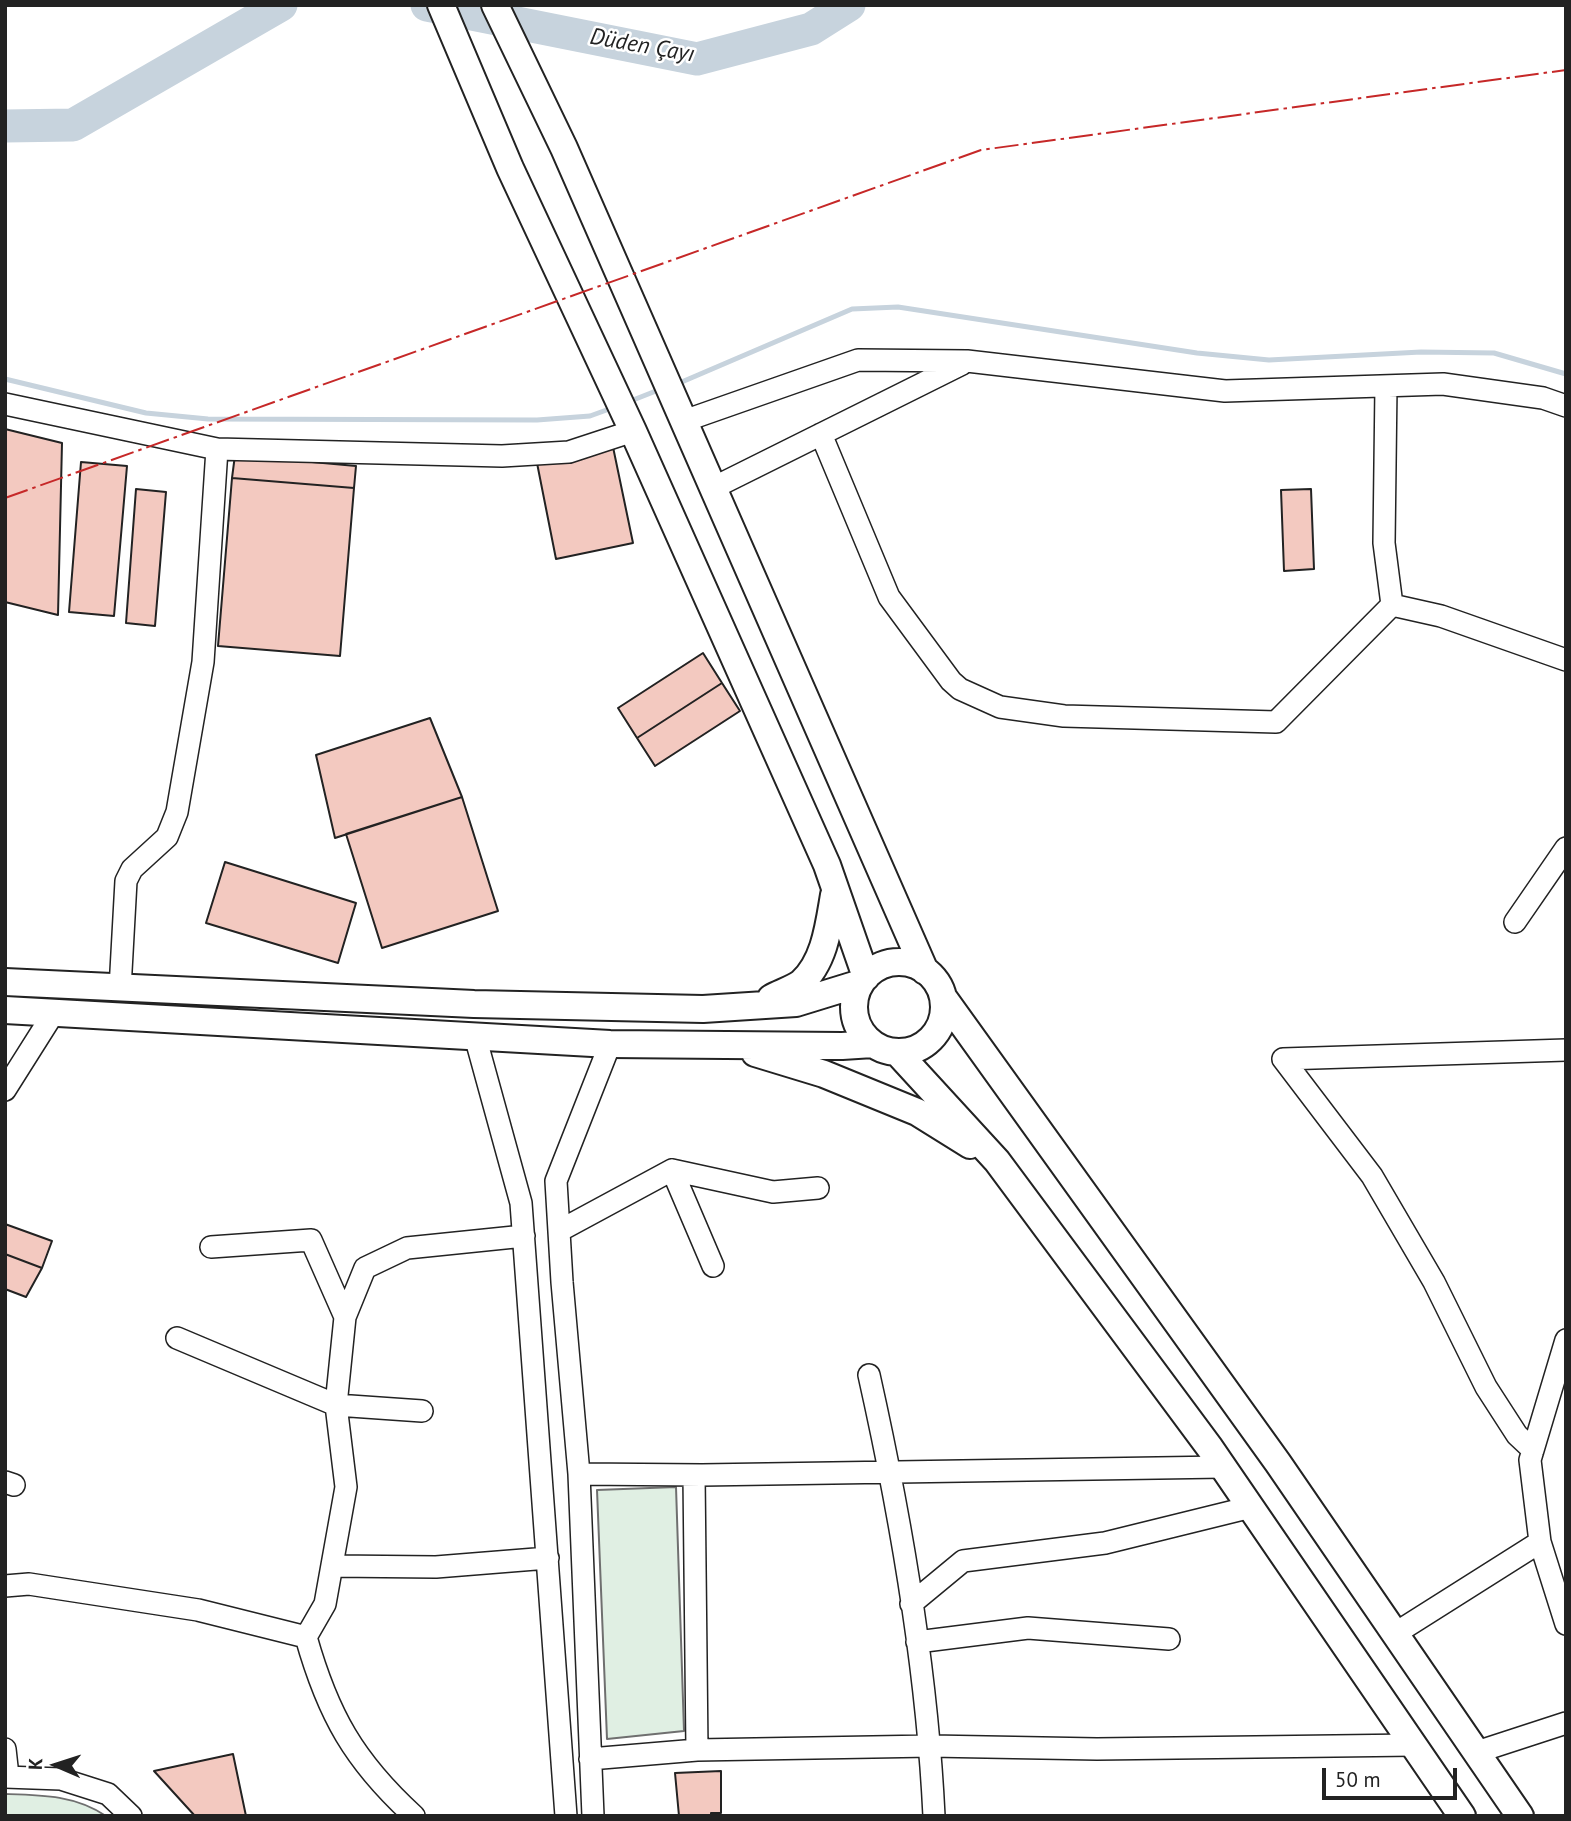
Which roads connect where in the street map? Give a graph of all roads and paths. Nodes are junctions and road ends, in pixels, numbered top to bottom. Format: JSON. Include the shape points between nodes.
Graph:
{"nodes":[{"id":1,"x":440,"y":5,"type":"edge"},
{"id":2,"x":495,"y":5,"type":"edge"},
{"id":3,"x":967,"y":361,"type":"junction"},
{"id":4,"x":1386,"y":386,"type":"junction"},
{"id":5,"x":5,"y":404,"type":"edge"},
{"id":6,"x":1566,"y":406,"type":"edge"},
{"id":7,"x":684,"y":421,"type":"junction"},
{"id":8,"x":633,"y":431,"type":"junction"},
{"id":9,"x":821,"y":434,"type":"junction"},
{"id":10,"x":217,"y":449,"type":"junction"},
{"id":11,"x":713,"y":488,"type":"junction"},
{"id":12,"x":1392,"y":605,"type":"junction"},
{"id":13,"x":1566,"y":660,"type":"edge"},
{"id":14,"x":1566,"y":848,"type":"edge"},
{"id":15,"x":835,"y":893,"type":"junction"},
{"id":16,"x":1516,"y":922,"type":"dead end"},
{"id":17,"x":925,"y":971,"type":"junction"},
{"id":18,"x":864,"y":980,"type":"junction"},
{"id":19,"x":5,"y":982,"type":"edge"},
{"id":20,"x":120,"y":989,"type":"junction"},
{"id":21,"x":943,"y":997,"type":"junction"},
{"id":22,"x":751,"y":1007,"type":"junction"},
{"id":23,"x":5,"y":1010,"type":"edge"},
{"id":24,"x":53,"y":1014,"type":"junction"},
{"id":25,"x":475,"y":1036,"type":"junction"},
{"id":26,"x":610,"y":1044,"type":"junction"},
{"id":27,"x":727,"y":1045,"type":"junction"},
{"id":28,"x":885,"y":1048,"type":"junction"},
{"id":29,"x":1566,"y":1050,"type":"edge"},
{"id":30,"x":12,"y":1069,"type":"edge"},
{"id":31,"x":5,"y":1090,"type":"edge"},
{"id":32,"x":997,"y":1161,"type":"junction"},
{"id":33,"x":671,"y":1170,"type":"junction"},
{"id":34,"x":818,"y":1188,"type":"dead end"},
{"id":35,"x":559,"y":1231,"type":"junction"},
{"id":36,"x":524,"y":1237,"type":"junction"},
{"id":37,"x":211,"y":1247,"type":"dead end"},
{"id":38,"x":713,"y":1266,"type":"dead end"},
{"id":39,"x":345,"y":1317,"type":"junction"},
{"id":40,"x":177,"y":1338,"type":"dead end"},
{"id":41,"x":1566,"y":1340,"type":"edge"},
{"id":42,"x":869,"y":1375,"type":"dead end"},
{"id":43,"x":336,"y":1405,"type":"junction"},
{"id":44,"x":422,"y":1411,"type":"dead end"},
{"id":45,"x":1533,"y":1450,"type":"junction"},
{"id":46,"x":1223,"y":1467,"type":"junction"},
{"id":47,"x":891,"y":1472,"type":"junction"},
{"id":48,"x":579,"y":1474,"type":"junction"},
{"id":49,"x":694,"y":1475,"type":"junction"},
{"id":50,"x":1251,"y":1507,"type":"junction"},
{"id":51,"x":1540,"y":1542,"type":"junction"},
{"id":52,"x":548,"y":1558,"type":"junction"},
{"id":53,"x":332,"y":1566,"type":"junction"},
{"id":54,"x":5,"y":1586,"type":"edge"},
{"id":55,"x":911,"y":1604,"type":"junction"},
{"id":56,"x":1566,"y":1624,"type":"edge"},
{"id":57,"x":1396,"y":1633,"type":"junction"},
{"id":58,"x":306,"y":1637,"type":"junction"},
{"id":59,"x":1169,"y":1639,"type":"dead end"},
{"id":60,"x":916,"y":1642,"type":"junction"},
{"id":61,"x":1566,"y":1723,"type":"edge"},
{"id":62,"x":1414,"y":1745,"type":"junction"},
{"id":63,"x":931,"y":1746,"type":"junction"},
{"id":64,"x":5,"y":1749,"type":"edge"},
{"id":65,"x":696,"y":1750,"type":"junction"},
{"id":66,"x":1477,"y":1752,"type":"junction"},
{"id":67,"x":590,"y":1759,"type":"junction"},
{"id":68,"x":7,"y":1777,"type":"edge"},
{"id":69,"x":131,"y":1816,"type":"edge"},
{"id":70,"x":414,"y":1816,"type":"edge"},
{"id":71,"x":566,"y":1816,"type":"edge"},
{"id":72,"x":593,"y":1816,"type":"edge"},
{"id":73,"x":934,"y":1816,"type":"edge"},
{"id":74,"x":1462,"y":1816,"type":"edge"},
{"id":75,"x":1520,"y":1816,"type":"edge"}],
"edges":[{"from":1,"to":8,"type":"main road","via":[[510,168]]},
{"from":2,"to":7,"type":"main road","via":[[564,148]]},
{"from":3,"to":4,"type":"street","via":[[1225,391]]},
{"from":3,"to":7,"type":"street","via":[[858,360]]},
{"from":3,"to":9,"type":"street"},
{"from":4,"to":6,"type":"street","via":[[1443,384],[1543,398]]},
{"from":4,"to":12,"type":"street","via":[[1384,543]]},
{"from":5,"to":10,"type":"street"},
{"from":7,"to":11,"type":"main road"},
{"from":8,"to":10,"type":"street","via":[[569,452],[502,456]]},
{"from":8,"to":15,"type":"main road","via":[[827,865]]},
{"from":9,"to":11,"type":"street"},
{"from":9,"to":12,"type":"street","via":[[890,597],[951,681],[1000,708],[1063,716],[1276,722]]},
{"from":10,"to":20,"type":"street","via":[[203,662],[177,812],[167,837],[132,869],[126,881]]},
{"from":11,"to":17,"type":"main road"},
{"from":12,"to":13,"type":"street","via":[[1441,616]]},
{"from":14,"to":16,"type":"street"},
{"from":15,"to":18,"type":"main road"},
{"from":15,"to":22,"type":"main road","via":[[828,933],[817,961],[801,983]]},
{"from":17,"to":18,"type":"main road","via":[[898,962],[883,965]]},
{"from":17,"to":21,"type":"main road"},
{"from":18,"to":22,"type":"main road","via":[[796,1003]]},
{"from":18,"to":28,"type":"main road","via":[[856,995],[857,1022],[863,1034]]},
{"from":19,"to":20,"type":"main road"},
{"from":20,"to":22,"type":"main road","via":[[474,1004]]},
{"from":21,"to":28,"type":"main road","via":[[940,1024],[923,1045],[910,1050]]},
{"from":21,"to":57,"type":"main road"},
{"from":23,"to":24,"type":"main road"},
{"from":24,"to":25,"type":"main road"},
{"from":24,"to":30,"type":"street"},
{"from":25,"to":26,"type":"main road"},
{"from":25,"to":36,"type":"street","via":[[522,1203]]},
{"from":26,"to":27,"type":"main road"},
{"from":26,"to":35,"type":"street","via":[[556,1181]]},
{"from":27,"to":28,"type":"main road"},
{"from":27,"to":32,"type":"main road","via":[[824,1074],[917,1112]]},
{"from":28,"to":32,"type":"main road"},
{"from":29,"to":45,"type":"street","via":[[1283,1059],[1372,1176],[1434,1282],[1486,1387],[1517,1435]]},
{"from":30,"to":31,"type":"street"},
{"from":32,"to":46,"type":"main road"},
{"from":33,"to":34,"type":"street","via":[[773,1192]]},
{"from":33,"to":35,"type":"street"},
{"from":33,"to":38,"type":"street"},
{"from":35,"to":48,"type":"street"},
{"from":36,"to":39,"type":"street","via":[[407,1248],[365,1268]]},
{"from":36,"to":52,"type":"street"},
{"from":37,"to":39,"type":"street","via":[[312,1240]]},
{"from":39,"to":43,"type":"street"},
{"from":40,"to":43,"type":"street"},
{"from":41,"to":45,"type":"street"},
{"from":42,"to":47,"type":"street"},
{"from":43,"to":44,"type":"street"},
{"from":43,"to":53,"type":"street","via":[[346,1487]]},
{"from":45,"to":51,"type":"street","via":[[1530,1460]]},
{"from":46,"to":47,"type":"street"},
{"from":46,"to":50,"type":"main road"},
{"from":47,"to":49,"type":"street"},
{"from":47,"to":55,"type":"street"},
{"from":48,"to":49,"type":"street"},
{"from":48,"to":67,"type":"street"},
{"from":49,"to":65,"type":"street"},
{"from":50,"to":55,"type":"street","via":[[1105,1543],[963,1561]]},
{"from":50,"to":62,"type":"main road"},
{"from":51,"to":56,"type":"street"},
{"from":51,"to":57,"type":"street"},
{"from":52,"to":53,"type":"street","via":[[436,1567]]},
{"from":52,"to":71,"type":"street"},
{"from":53,"to":58,"type":"street","via":[[325,1604]]},
{"from":54,"to":58,"type":"street","via":[[29,1584],[198,1609]]},
{"from":55,"to":60,"type":"street"},
{"from":57,"to":66,"type":"main road"},
{"from":58,"to":70,"type":"street","via":[[339,1726],[358,1757]]},
{"from":59,"to":60,"type":"street","via":[[1028,1628]]},
{"from":60,"to":63,"type":"street"},
{"from":61,"to":66,"type":"street"},
{"from":62,"to":63,"type":"street"},
{"from":62,"to":74,"type":"main road"},
{"from":63,"to":65,"type":"street"},
{"from":63,"to":73,"type":"street"},
{"from":64,"to":68,"type":"street"},
{"from":65,"to":67,"type":"street"},
{"from":66,"to":75,"type":"main road"},
{"from":67,"to":72,"type":"street"},
{"from":68,"to":69,"type":"street","via":[[61,1779],[107,1794]]}]}
